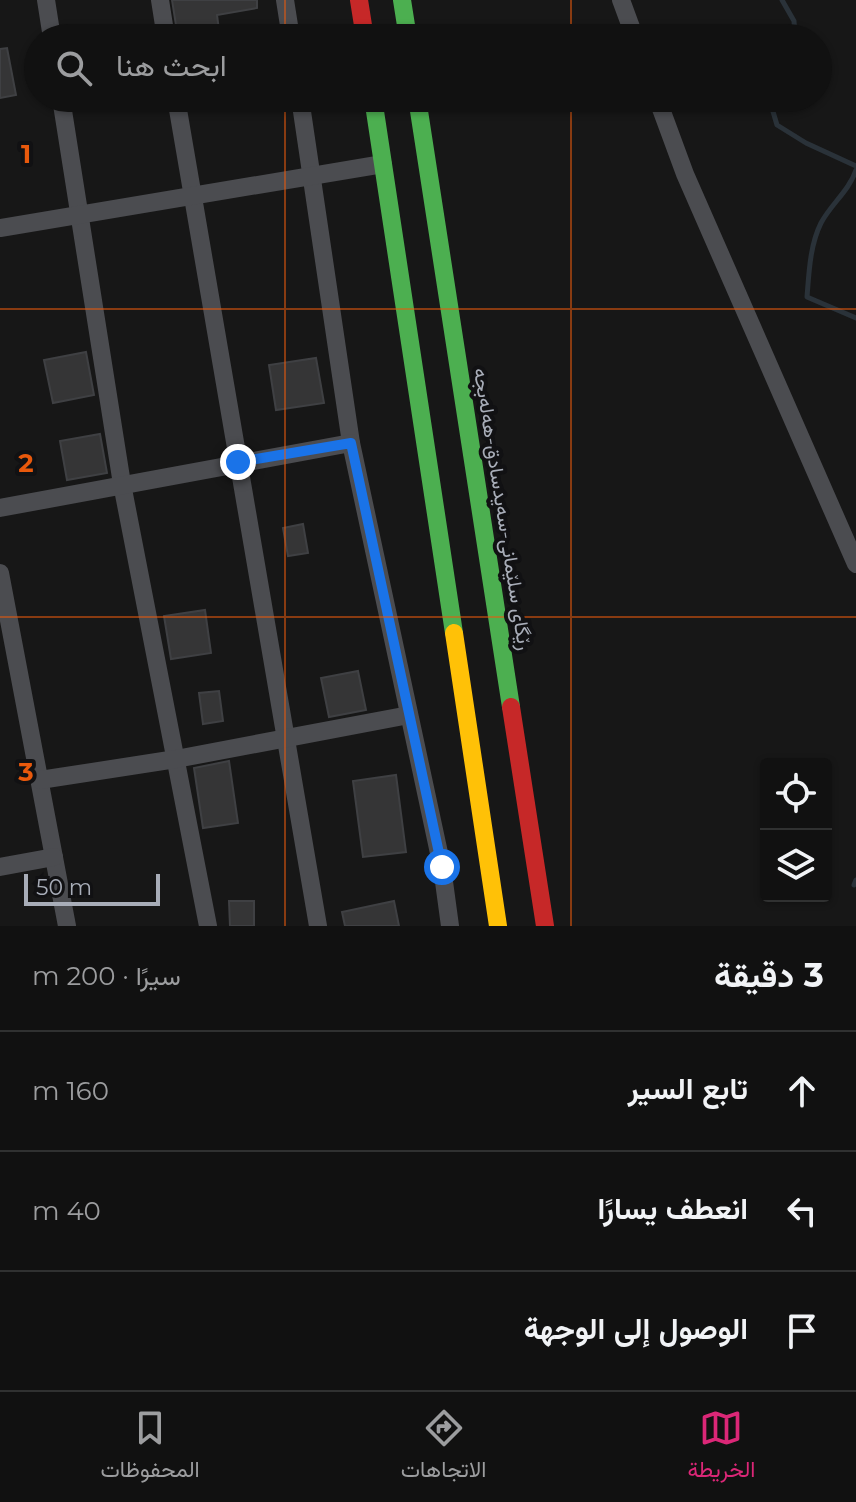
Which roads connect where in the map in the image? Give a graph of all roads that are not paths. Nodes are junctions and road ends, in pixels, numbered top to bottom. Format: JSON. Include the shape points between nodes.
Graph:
{"nodes":[{"id":1,"x":46,"y":0,"type":"edge"},
{"id":2,"x":160,"y":0,"type":"edge"},
{"id":3,"x":285,"y":0,"type":"edge"},
{"id":4,"x":359,"y":0,"type":"edge"},
{"id":5,"x":402,"y":0,"type":"edge"},
{"id":6,"x":621,"y":0,"type":"edge"},
{"id":7,"x":50,"y":24,"type":"edge"},
{"id":8,"x":164,"y":24,"type":"edge"},
{"id":9,"x":289,"y":24,"type":"edge"},
{"id":10,"x":363,"y":24,"type":"edge"},
{"id":11,"x":406,"y":24,"type":"edge"},
{"id":12,"x":630,"y":24,"type":"edge"},
{"id":13,"x":63,"y":112,"type":"edge"},
{"id":14,"x":178,"y":112,"type":"edge"},
{"id":15,"x":302,"y":112,"type":"edge"},
{"id":16,"x":375,"y":112,"type":"edge"},
{"id":17,"x":418,"y":112,"type":"edge"},
{"id":18,"x":662,"y":112,"type":"edge"},
{"id":19,"x":383,"y":164,"type":"junction"},
{"id":20,"x":312,"y":177,"type":"junction"},
{"id":21,"x":193,"y":195,"type":"junction"},
{"id":22,"x":80,"y":214,"type":"junction"},
{"id":23,"x":0,"y":228,"type":"edge"},
{"id":24,"x":351,"y":443,"type":"junction"},
{"id":25,"x":238,"y":462,"type":"junction"},
{"id":26,"x":122,"y":484,"type":"junction"},
{"id":27,"x":455,"y":491,"type":"junction"},
{"id":28,"x":0,"y":508,"type":"edge"},
{"id":29,"x":856,"y":564,"type":"edge"},
{"id":30,"x":0,"y":573,"type":"edge"},
{"id":31,"x":409,"y":715,"type":"junction"},
{"id":32,"x":286,"y":738,"type":"junction"},
{"id":33,"x":176,"y":759,"type":"junction"},
{"id":34,"x":40,"y":780,"type":"junction"},
{"id":35,"x":54,"y":857,"type":"junction"},
{"id":36,"x":0,"y":867,"type":"edge"},
{"id":37,"x":67,"y":926,"type":"edge"},
{"id":38,"x":208,"y":926,"type":"edge"},
{"id":39,"x":318,"y":926,"type":"edge"},
{"id":40,"x":450,"y":926,"type":"edge"},
{"id":41,"x":498,"y":926,"type":"edge"},
{"id":42,"x":545,"y":926,"type":"edge"}],
"edges":[{"from":1,"to":7,"type":"street"},
{"from":2,"to":8,"type":"street"},
{"from":3,"to":9,"type":"street"},
{"from":4,"to":10,"type":"highway"},
{"from":5,"to":11,"type":"highway"},
{"from":6,"to":12,"type":"street"},
{"from":13,"to":22,"type":"street"},
{"from":14,"to":21,"type":"street"},
{"from":15,"to":20,"type":"street"},
{"from":16,"to":19,"type":"highway","name":"رێگای سلێمانی-سەیدسادق-هەلەبجە"},
{"from":17,"to":27,"type":"highway","name":"رێگای سلێمانی-سەیدسادق-هەلەبجە"},
{"from":18,"to":29,"type":"street"},
{"from":19,"to":20,"type":"street"},
{"from":19,"to":27,"type":"highway","name":"رێگای سلێمانی-سەیدسادق-هەلەبجە"},
{"from":20,"to":21,"type":"street"},
{"from":20,"to":24,"type":"street"},
{"from":21,"to":22,"type":"street"},
{"from":21,"to":25,"type":"street"},
{"from":22,"to":23,"type":"street"},
{"from":22,"to":26,"type":"street"},
{"from":24,"to":25,"type":"street"},
{"from":24,"to":31,"type":"street"},
{"from":25,"to":26,"type":"street"},
{"from":25,"to":32,"type":"street"},
{"from":26,"to":28,"type":"street"},
{"from":26,"to":33,"type":"street"},
{"from":27,"to":41,"type":"highway","name":"رێگای سلێمانی-سەیدسادق-هەلەبجە"},
{"from":27,"to":42,"type":"highway","name":"رێگای سلێمانی-سەیدسادق-هەلەبجە"},
{"from":30,"to":34,"type":"street"},
{"from":31,"to":32,"type":"street"},
{"from":31,"to":40,"type":"street"},
{"from":32,"to":33,"type":"street"},
{"from":32,"to":39,"type":"street"},
{"from":33,"to":34,"type":"street"},
{"from":33,"to":38,"type":"street"},
{"from":34,"to":35,"type":"street"},
{"from":35,"to":36,"type":"street"},
{"from":35,"to":37,"type":"street"}]}
